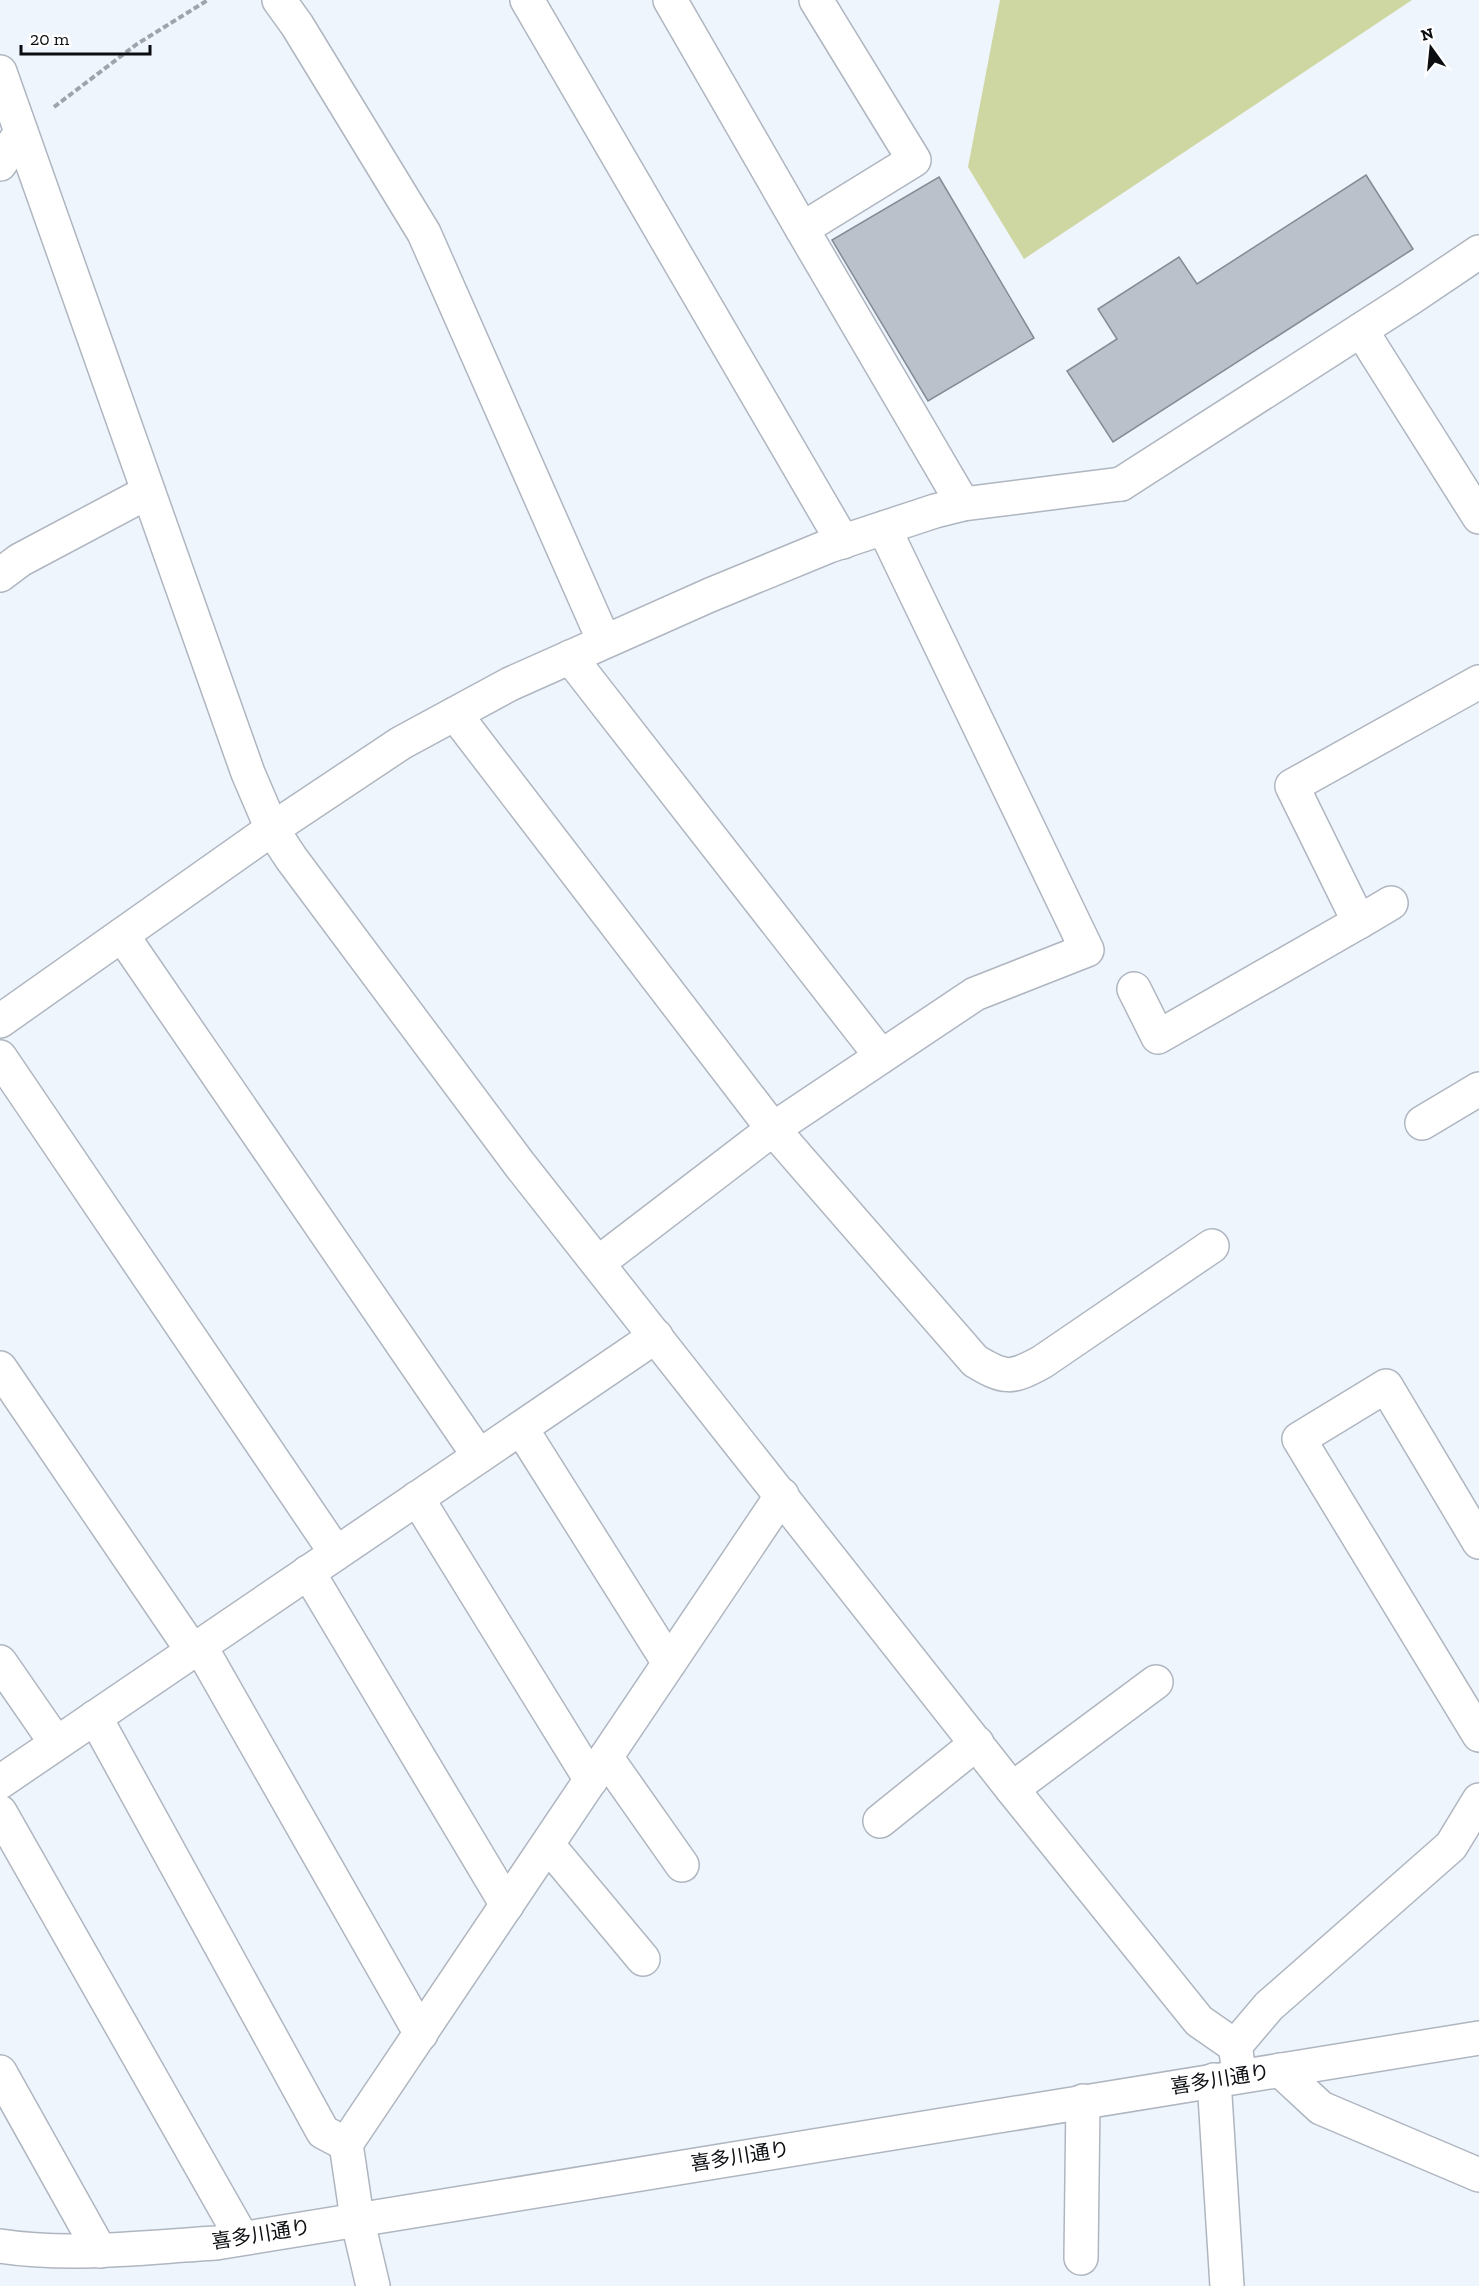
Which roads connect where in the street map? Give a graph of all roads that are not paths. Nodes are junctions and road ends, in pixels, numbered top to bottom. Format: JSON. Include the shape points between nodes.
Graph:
{"nodes":[{"id":1,"x":279,"y":0,"type":"edge"},
{"id":2,"x":527,"y":0,"type":"edge"},
{"id":3,"x":670,"y":0,"type":"edge"},
{"id":4,"x":816,"y":0,"type":"edge"},
{"id":5,"x":0,"y":72,"type":"edge"},
{"id":6,"x":21,"y":132,"type":"junction"},
{"id":7,"x":0,"y":164,"type":"edge"},
{"id":8,"x":802,"y":229,"type":"junction"},
{"id":9,"x":1479,"y":252,"type":"edge"},
{"id":10,"x":1361,"y":330,"type":"junction"},
{"id":11,"x":148,"y":492,"type":"junction"},
{"id":12,"x":963,"y":504,"type":"junction"},
{"id":13,"x":1479,"y":517,"type":"edge"},
{"id":14,"x":884,"y":528,"type":"junction"},
{"id":15,"x":843,"y":542,"type":"junction"},
{"id":16,"x":0,"y":575,"type":"edge"},
{"id":17,"x":604,"y":641,"type":"junction"},
{"id":18,"x":570,"y":657,"type":"junction"},
{"id":19,"x":1479,"y":682,"type":"edge"},
{"id":20,"x":455,"y":714,"type":"junction"},
{"id":21,"x":272,"y":829,"type":"junction"},
{"id":22,"x":1391,"y":903,"type":"dead end"},
{"id":23,"x":1359,"y":922,"type":"junction"},
{"id":24,"x":122,"y":935,"type":"junction"},
{"id":25,"x":1134,"y":989,"type":"dead end"},
{"id":26,"x":1,"y":1019,"type":"edge"},
{"id":27,"x":881,"y":1056,"type":"junction"},
{"id":28,"x":0,"y":1057,"type":"edge"},
{"id":29,"x":1479,"y":1089,"type":"edge"},
{"id":30,"x":1422,"y":1123,"type":"dead end"},
{"id":31,"x":773,"y":1129,"type":"junction"},
{"id":32,"x":1212,"y":1246,"type":"dead end"},
{"id":33,"x":598,"y":1263,"type":"junction"},
{"id":34,"x":656,"y":1336,"type":"junction"},
{"id":35,"x":0,"y":1368,"type":"edge"},
{"id":36,"x":521,"y":1428,"type":"junction"},
{"id":37,"x":479,"y":1456,"type":"junction"},
{"id":38,"x":782,"y":1495,"type":"junction"},
{"id":39,"x":417,"y":1498,"type":"junction"},
{"id":40,"x":1479,"y":1542,"type":"edge"},
{"id":41,"x":336,"y":1553,"type":"junction"},
{"id":42,"x":308,"y":1572,"type":"junction"},
{"id":43,"x":196,"y":1648,"type":"junction"},
{"id":44,"x":0,"y":1662,"type":"edge"},
{"id":45,"x":669,"y":1663,"type":"junction"},
{"id":46,"x":1156,"y":1682,"type":"dead end"},
{"id":47,"x":95,"y":1717,"type":"junction"},
{"id":48,"x":1479,"y":1735,"type":"edge"},
{"id":49,"x":56,"y":1743,"type":"junction"},
{"id":50,"x":977,"y":1743,"type":"junction"},
{"id":51,"x":599,"y":1768,"type":"junction"},
{"id":52,"x":0,"y":1782,"type":"edge"},
{"id":53,"x":1012,"y":1789,"type":"junction"},
{"id":54,"x":1479,"y":1800,"type":"edge"},
{"id":55,"x":0,"y":1812,"type":"edge"},
{"id":56,"x":880,"y":1821,"type":"dead end"},
{"id":57,"x":548,"y":1845,"type":"junction"},
{"id":58,"x":682,"y":1865,"type":"dead end"},
{"id":59,"x":507,"y":1905,"type":"junction"},
{"id":60,"x":643,"y":1959,"type":"dead end"},
{"id":61,"x":421,"y":2034,"type":"junction"},
{"id":62,"x":1479,"y":2038,"type":"edge"},
{"id":63,"x":1229,"y":2067,"type":"junction"},
{"id":64,"x":1280,"y":2070,"type":"junction"},
{"id":65,"x":0,"y":2072,"type":"edge"},
{"id":66,"x":1083,"y":2101,"type":"junction"},
{"id":67,"x":346,"y":2144,"type":"junction"},
{"id":68,"x":1479,"y":2175,"type":"edge"},
{"id":69,"x":357,"y":2218,"type":"junction"},
{"id":70,"x":242,"y":2238,"type":"junction"},
{"id":71,"x":0,"y":2246,"type":"edge"},
{"id":72,"x":100,"y":2251,"type":"junction"},
{"id":73,"x":1081,"y":2258,"type":"dead end"},
{"id":74,"x":373,"y":2286,"type":"edge"},
{"id":75,"x":1227,"y":2286,"type":"edge"}],
"edges":[{"from":1,"to":17,"type":"street","via":[[424,233]]},
{"from":2,"to":15,"type":"street"},
{"from":3,"to":8,"type":"street"},
{"from":4,"to":8,"type":"street","via":[[914,160]]},
{"from":5,"to":6,"type":"street"},
{"from":6,"to":7,"type":"street"},
{"from":6,"to":11,"type":"street"},
{"from":8,"to":12,"type":"street"},
{"from":9,"to":10,"type":"street"},
{"from":10,"to":12,"type":"street","via":[[1121,484]]},
{"from":10,"to":13,"type":"street"},
{"from":11,"to":16,"type":"street","via":[[20,560]]},
{"from":11,"to":21,"type":"street","via":[[248,773]]},
{"from":12,"to":14,"type":"street"},
{"from":14,"to":15,"type":"street"},
{"from":14,"to":27,"type":"street","via":[[1087,950],[975,994]]},
{"from":15,"to":17,"type":"street"},
{"from":17,"to":18,"type":"street"},
{"from":18,"to":20,"type":"street"},
{"from":18,"to":27,"type":"street"},
{"from":19,"to":23,"type":"street","via":[[1292,786]]},
{"from":20,"to":21,"type":"street","via":[[401,743]]},
{"from":20,"to":31,"type":"street"},
{"from":21,"to":24,"type":"street"},
{"from":21,"to":33,"type":"street","via":[[368,963]]},
{"from":22,"to":23,"type":"street"},
{"from":23,"to":25,"type":"street","via":[[1158,1037]]},
{"from":24,"to":26,"type":"street"},
{"from":24,"to":37,"type":"street"},
{"from":27,"to":31,"type":"street"},
{"from":28,"to":41,"type":"street"},
{"from":29,"to":30,"type":"street"},
{"from":31,"to":32,"type":"street","via":[[975,1360],[999,1375],[1020,1374],[1042,1362]]},
{"from":31,"to":33,"type":"street"},
{"from":33,"to":34,"type":"street"},
{"from":34,"to":36,"type":"street"},
{"from":34,"to":38,"type":"street"},
{"from":35,"to":43,"type":"street"},
{"from":36,"to":37,"type":"street"},
{"from":36,"to":45,"type":"street"},
{"from":37,"to":39,"type":"street"},
{"from":38,"to":45,"type":"street"},
{"from":38,"to":50,"type":"street"},
{"from":39,"to":41,"type":"street"},
{"from":39,"to":51,"type":"street"},
{"from":40,"to":48,"type":"street","via":[[1386,1386],[1299,1439]]},
{"from":41,"to":42,"type":"street"},
{"from":42,"to":43,"type":"street"},
{"from":42,"to":59,"type":"street"},
{"from":43,"to":47,"type":"street"},
{"from":43,"to":61,"type":"street"},
{"from":44,"to":49,"type":"street"},
{"from":45,"to":51,"type":"street"},
{"from":46,"to":53,"type":"street"},
{"from":47,"to":49,"type":"street"},
{"from":47,"to":67,"type":"street","via":[[323,2132]]},
{"from":49,"to":52,"type":"street"},
{"from":50,"to":53,"type":"street"},
{"from":50,"to":56,"type":"street"},
{"from":51,"to":57,"type":"street"},
{"from":51,"to":58,"type":"street"},
{"from":53,"to":63,"type":"street","via":[[1199,2021]]},
{"from":54,"to":63,"type":"street","via":[[1451,1846],[1269,2006]]},
{"from":55,"to":70,"type":"street"},
{"from":57,"to":59,"type":"street"},
{"from":57,"to":60,"type":"street"},
{"from":59,"to":61,"type":"street"},
{"from":61,"to":67,"type":"street"},
{"from":62,"to":64,"type":"street","name":"喜多川通り"},
{"from":63,"to":64,"type":"street","name":"喜多川通り"},
{"from":63,"to":66,"type":"street","name":"喜多川通り"},
{"from":63,"to":75,"type":"street"},
{"from":64,"to":68,"type":"street","via":[[1322,2108]]},
{"from":65,"to":72,"type":"street"},
{"from":66,"to":69,"type":"street","name":"喜多川通り"},
{"from":66,"to":73,"type":"street"},
{"from":67,"to":69,"type":"street"},
{"from":69,"to":70,"type":"street","name":"喜多川通り"},
{"from":69,"to":74,"type":"street"},
{"from":70,"to":72,"type":"street","name":"喜多川通り"},
{"from":71,"to":72,"type":"street","name":"喜多川通り"}]}
